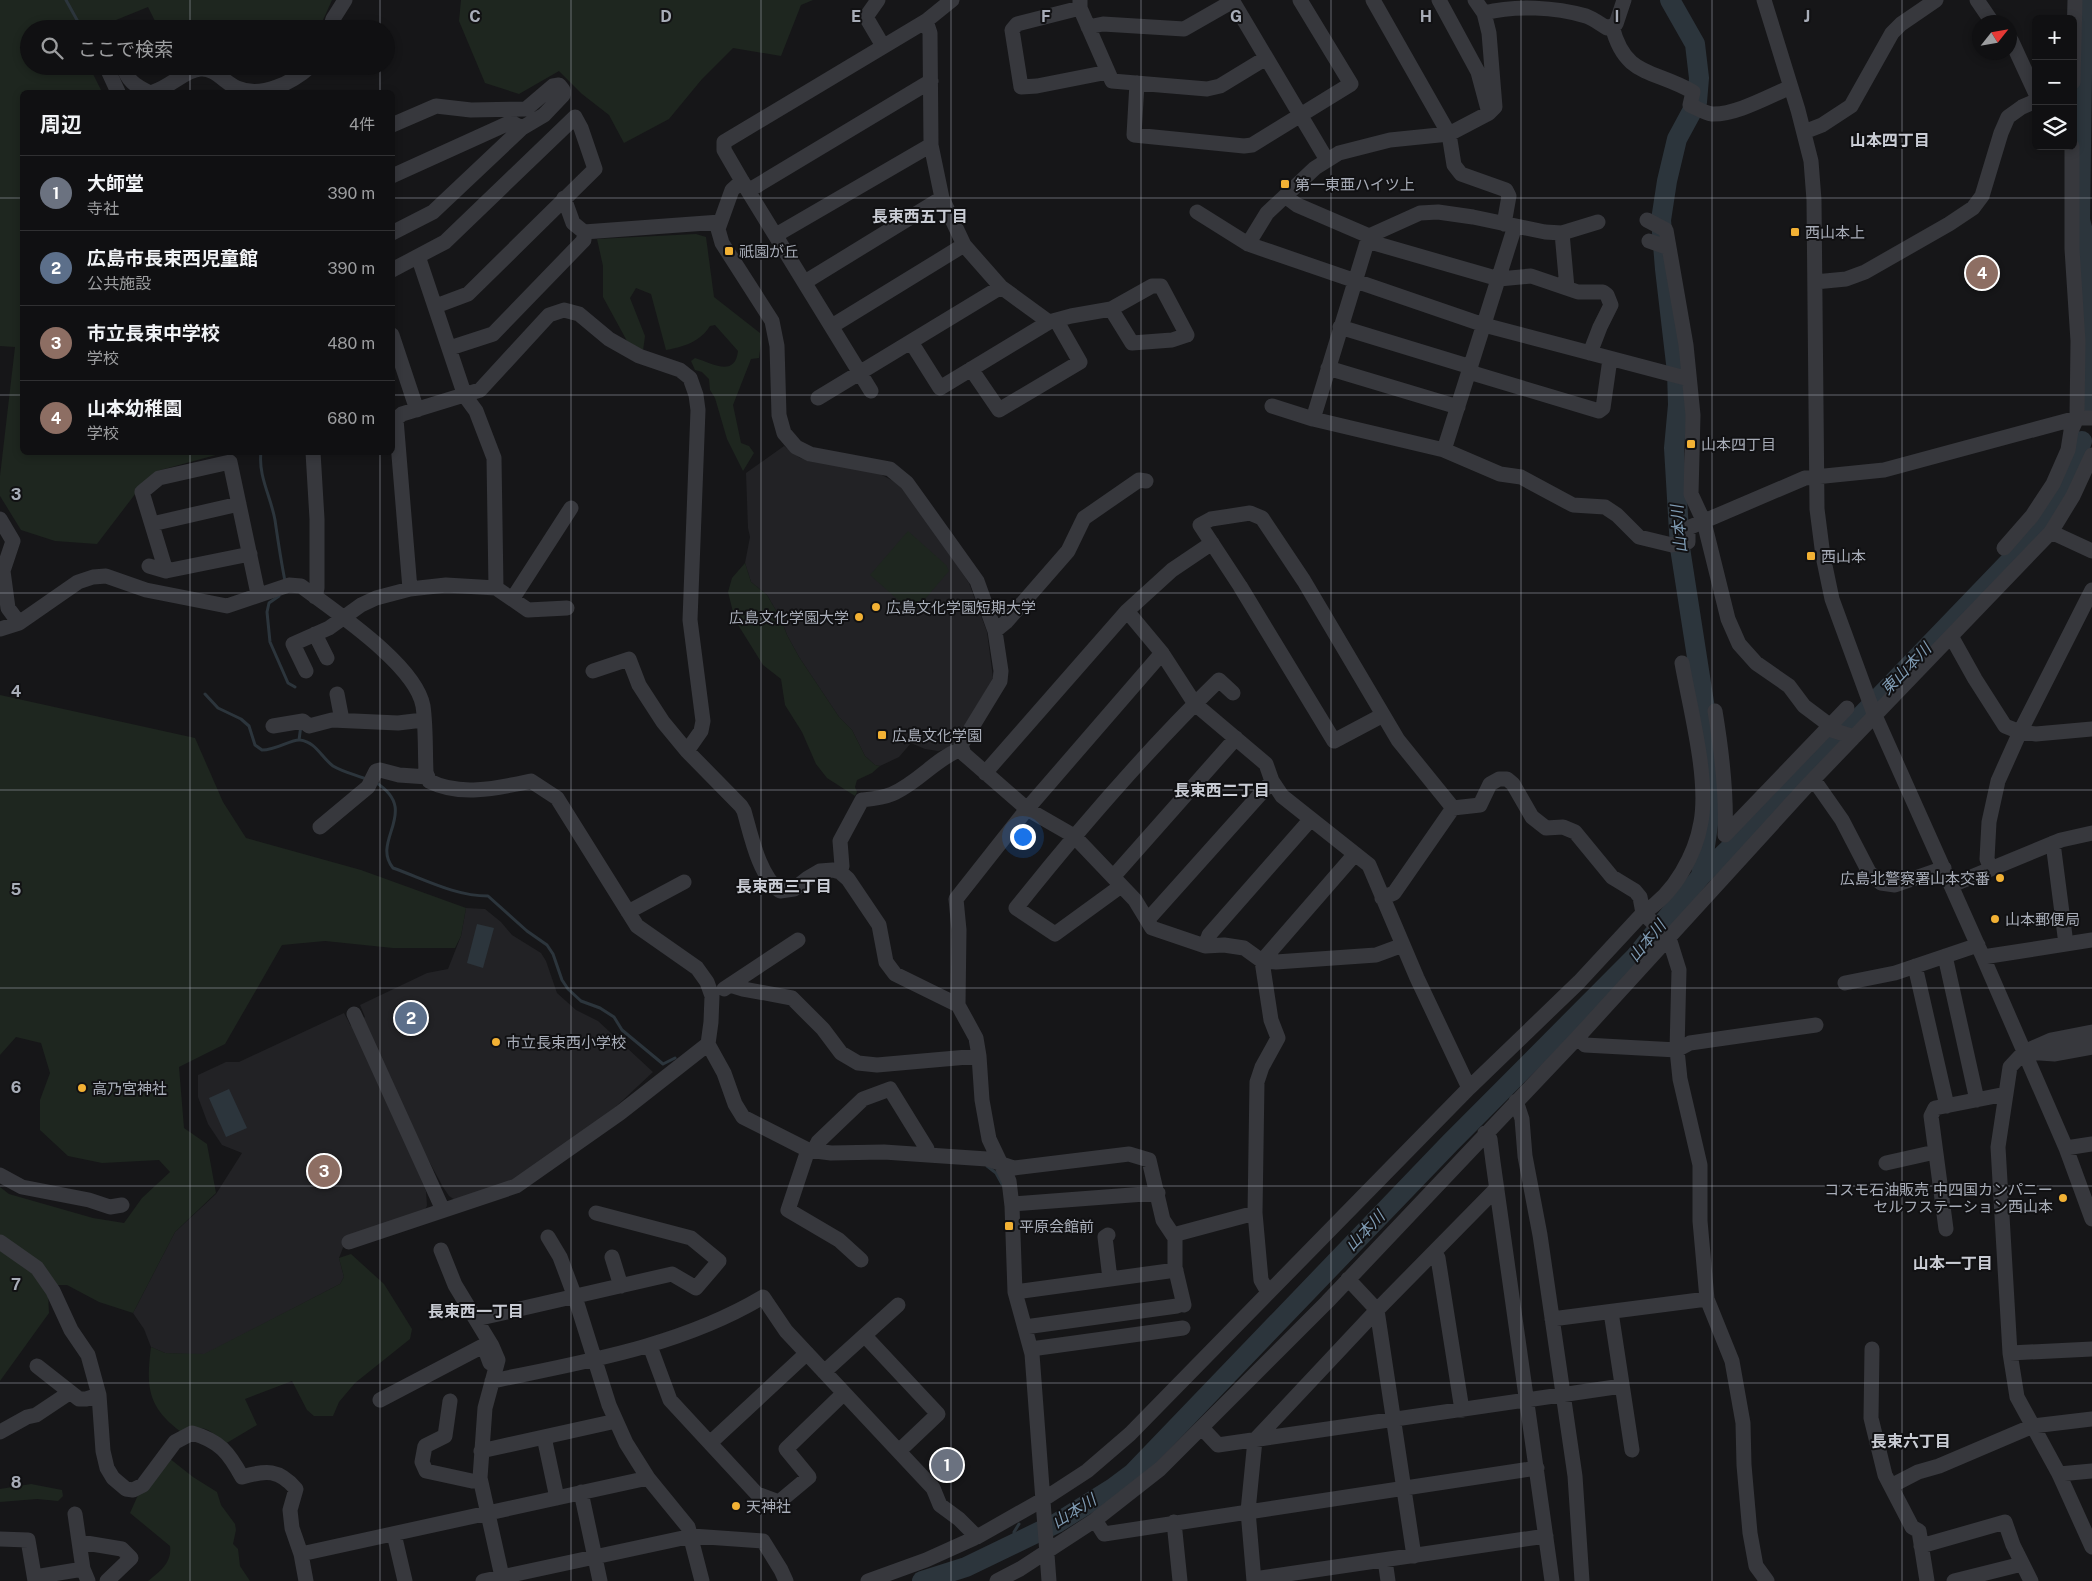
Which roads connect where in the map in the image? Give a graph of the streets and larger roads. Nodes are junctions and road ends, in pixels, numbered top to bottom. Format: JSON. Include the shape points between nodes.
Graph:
{"nodes":[{"id":1,"x":345,"y":0,"type":"edge"},
{"id":2,"x":878,"y":0,"type":"edge"},
{"id":3,"x":952,"y":0,"type":"edge"},
{"id":4,"x":1232,"y":0,"type":"edge"},
{"id":5,"x":1300,"y":0,"type":"edge"},
{"id":6,"x":1373,"y":0,"type":"edge"},
{"id":7,"x":1439,"y":0,"type":"edge"},
{"id":8,"x":1475,"y":0,"type":"edge"},
{"id":9,"x":1624,"y":0,"type":"edge"},
{"id":10,"x":1764,"y":0,"type":"edge"},
{"id":11,"x":1936,"y":0,"type":"edge"},
{"id":12,"x":1977,"y":0,"type":"edge"},
{"id":13,"x":2075,"y":0,"type":"edge"},
{"id":14,"x":1080,"y":4,"type":"edge"},
{"id":15,"x":1484,"y":13,"type":"junction"},
{"id":16,"x":1987,"y":15,"type":"edge"},
{"id":17,"x":333,"y":20,"type":"edge"},
{"id":18,"x":926,"y":21,"type":"junction"},
{"id":19,"x":1612,"y":26,"type":"junction"},
{"id":20,"x":1088,"y":27,"type":"junction"},
{"id":21,"x":883,"y":46,"type":"junction"},
{"id":22,"x":2017,"y":53,"type":"edge"},
{"id":23,"x":1266,"y":58,"type":"junction"},
{"id":24,"x":2074,"y":60,"type":"edge"},
{"id":25,"x":1108,"y":72,"type":"junction"},
{"id":26,"x":110,"y":75,"type":"edge"},
{"id":27,"x":126,"y":75,"type":"edge"},
{"id":28,"x":184,"y":75,"type":"edge"},
{"id":29,"x":218,"y":75,"type":"edge"},
{"id":30,"x":300,"y":75,"type":"edge"},
{"id":31,"x":931,"y":81,"type":"junction"},
{"id":32,"x":1137,"y":83,"type":"junction"},
{"id":33,"x":2032,"y":85,"type":"edge"},
{"id":34,"x":1791,"y":87,"type":"junction"},
{"id":35,"x":117,"y":90,"type":"edge"},
{"id":36,"x":144,"y":90,"type":"edge"},
{"id":37,"x":162,"y":90,"type":"edge"},
{"id":38,"x":244,"y":90,"type":"edge"},
{"id":39,"x":262,"y":90,"type":"edge"},
{"id":40,"x":2032,"y":103,"type":"edge"},
{"id":41,"x":1489,"y":113,"type":"junction"},
{"id":42,"x":1300,"y":114,"type":"junction"},
{"id":43,"x":395,"y":124,"type":"edge"},
{"id":44,"x":522,"y":128,"type":"junction"},
{"id":45,"x":1804,"y":132,"type":"junction"},
{"id":46,"x":1449,"y":134,"type":"junction"},
{"id":47,"x":931,"y":145,"type":"junction"},
{"id":48,"x":2072,"y":150,"type":"edge"},
{"id":49,"x":1328,"y":160,"type":"junction"},
{"id":50,"x":395,"y":175,"type":"edge"},
{"id":51,"x":745,"y":186,"type":"junction"},
{"id":52,"x":1285,"y":196,"type":"junction"},
{"id":53,"x":564,"y":198,"type":"junction"},
{"id":54,"x":942,"y":198,"type":"junction"},
{"id":55,"x":1197,"y":212,"type":"dead end"},
{"id":56,"x":1648,"y":220,"type":"dead end"},
{"id":57,"x":720,"y":222,"type":"junction"},
{"id":58,"x":1598,"y":222,"type":"dead end"},
{"id":59,"x":1509,"y":225,"type":"junction"},
{"id":60,"x":395,"y":231,"type":"edge"},
{"id":61,"x":584,"y":232,"type":"junction"},
{"id":62,"x":1562,"y":233,"type":"junction"},
{"id":63,"x":776,"y":235,"type":"junction"},
{"id":64,"x":1368,"y":238,"type":"junction"},
{"id":65,"x":1649,"y":241,"type":"dead end"},
{"id":66,"x":1248,"y":244,"type":"junction"},
{"id":67,"x":964,"y":245,"type":"junction"},
{"id":68,"x":1669,"y":248,"type":"junction"},
{"id":69,"x":418,"y":256,"type":"junction"},
{"id":70,"x":395,"y":268,"type":"edge"},
{"id":71,"x":1499,"y":279,"type":"junction"},
{"id":72,"x":1354,"y":280,"type":"junction"},
{"id":73,"x":804,"y":282,"type":"junction"},
{"id":74,"x":1815,"y":282,"type":"junction"},
{"id":75,"x":1001,"y":287,"type":"junction"},
{"id":76,"x":1567,"y":288,"type":"junction"},
{"id":77,"x":436,"y":306,"type":"junction"},
{"id":78,"x":1111,"y":309,"type":"junction"},
{"id":79,"x":1052,"y":321,"type":"junction"},
{"id":80,"x":1484,"y":325,"type":"junction"},
{"id":81,"x":832,"y":326,"type":"junction"},
{"id":82,"x":1340,"y":327,"type":"junction"},
{"id":83,"x":911,"y":342,"type":"junction"},
{"id":84,"x":450,"y":348,"type":"junction"},
{"id":85,"x":1590,"y":353,"type":"junction"},
{"id":86,"x":1610,"y":358,"type":"junction"},
{"id":87,"x":397,"y":361,"type":"edge"},
{"id":88,"x":1328,"y":368,"type":"junction"},
{"id":89,"x":971,"y":369,"type":"junction"},
{"id":90,"x":1470,"y":369,"type":"junction"},
{"id":91,"x":860,"y":373,"type":"junction"},
{"id":92,"x":1689,"y":379,"type":"junction"},
{"id":93,"x":871,"y":391,"type":"dead end"},
{"id":94,"x":466,"y":396,"type":"junction"},
{"id":95,"x":818,"y":398,"type":"dead end"},
{"id":96,"x":1272,"y":406,"type":"dead end"},
{"id":97,"x":1458,"y":407,"type":"junction"},
{"id":98,"x":417,"y":410,"type":"junction"},
{"id":99,"x":395,"y":418,"type":"edge"},
{"id":100,"x":1312,"y":418,"type":"junction"},
{"id":101,"x":2084,"y":418,"type":"edge"},
{"id":102,"x":395,"y":430,"type":"edge"},
{"id":103,"x":1444,"y":450,"type":"junction"},
{"id":104,"x":313,"y":455,"type":"edge"},
{"id":105,"x":2092,"y":455,"type":"edge"},
{"id":106,"x":1817,"y":477,"type":"junction"},
{"id":107,"x":1146,"y":481,"type":"dead end"},
{"id":108,"x":239,"y":504,"type":"junction"},
{"id":109,"x":570,"y":508,"type":"dead end"},
{"id":110,"x":0,"y":519,"type":"edge"},
{"id":111,"x":1704,"y":522,"type":"junction"},
{"id":112,"x":152,"y":524,"type":"junction"},
{"id":113,"x":2051,"y":532,"type":"junction"},
{"id":114,"x":1212,"y":543,"type":"junction"},
{"id":115,"x":2004,"y":548,"type":"dead end"},
{"id":116,"x":2092,"y":551,"type":"edge"},
{"id":117,"x":250,"y":554,"type":"junction"},
{"id":118,"x":148,"y":566,"type":"dead end"},
{"id":119,"x":166,"y":571,"type":"junction"},
{"id":120,"x":496,"y":588,"type":"junction"},
{"id":121,"x":410,"y":589,"type":"junction"},
{"id":122,"x":2092,"y":590,"type":"edge"},
{"id":123,"x":258,"y":594,"type":"junction"},
{"id":124,"x":315,"y":597,"type":"junction"},
{"id":125,"x":513,"y":598,"type":"junction"},
{"id":126,"x":567,"y":608,"type":"dead end"},
{"id":127,"x":1127,"y":611,"type":"junction"},
{"id":128,"x":343,"y":618,"type":"junction"},
{"id":129,"x":19,"y":623,"type":"junction"},
{"id":130,"x":0,"y":629,"type":"edge"},
{"id":131,"x":995,"y":631,"type":"junction"},
{"id":132,"x":315,"y":634,"type":"junction"},
{"id":133,"x":1951,"y":636,"type":"junction"},
{"id":134,"x":1162,"y":653,"type":"junction"},
{"id":135,"x":327,"y":658,"type":"dead end"},
{"id":136,"x":1682,"y":663,"type":"dead end"},
{"id":137,"x":306,"y":671,"type":"dead end"},
{"id":138,"x":593,"y":671,"type":"dead end"},
{"id":139,"x":1233,"y":693,"type":"dead end"},
{"id":140,"x":337,"y":694,"type":"dead end"},
{"id":141,"x":1195,"y":704,"type":"junction"},
{"id":142,"x":1847,"y":708,"type":"dead end"},
{"id":143,"x":1715,"y":711,"type":"dead end"},
{"id":144,"x":1874,"y":713,"type":"junction"},
{"id":145,"x":1383,"y":715,"type":"junction"},
{"id":146,"x":342,"y":720,"type":"junction"},
{"id":147,"x":423,"y":720,"type":"junction"},
{"id":148,"x":273,"y":726,"type":"dead end"},
{"id":149,"x":1830,"y":728,"type":"junction"},
{"id":150,"x":2092,"y":728,"type":"edge"},
{"id":151,"x":2020,"y":732,"type":"junction"},
{"id":152,"x":1236,"y":738,"type":"junction"},
{"id":153,"x":1854,"y":738,"type":"junction"},
{"id":154,"x":961,"y":749,"type":"junction"},
{"id":155,"x":686,"y":750,"type":"junction"},
{"id":156,"x":985,"y":773,"type":"junction"},
{"id":157,"x":428,"y":777,"type":"junction"},
{"id":158,"x":1814,"y":780,"type":"junction"},
{"id":159,"x":1272,"y":781,"type":"junction"},
{"id":160,"x":1453,"y":808,"type":"junction"},
{"id":161,"x":1027,"y":809,"type":"junction"},
{"id":162,"x":1311,"y":819,"type":"junction"},
{"id":163,"x":320,"y":828,"type":"dead end"},
{"id":164,"x":2092,"y":833,"type":"edge"},
{"id":165,"x":1074,"y":836,"type":"junction"},
{"id":166,"x":2053,"y":843,"type":"junction"},
{"id":167,"x":1355,"y":854,"type":"junction"},
{"id":168,"x":1944,"y":868,"type":"junction"},
{"id":169,"x":1991,"y":869,"type":"junction"},
{"id":170,"x":840,"y":872,"type":"junction"},
{"id":171,"x":1117,"y":881,"type":"junction"},
{"id":172,"x":684,"y":882,"type":"dead end"},
{"id":173,"x":1952,"y":885,"type":"junction"},
{"id":174,"x":1382,"y":898,"type":"junction"},
{"id":175,"x":628,"y":912,"type":"junction"},
{"id":176,"x":1643,"y":913,"type":"junction"},
{"id":177,"x":1146,"y":918,"type":"junction"},
{"id":178,"x":1669,"y":938,"type":"junction"},
{"id":179,"x":798,"y":940,"type":"dead end"},
{"id":180,"x":2092,"y":940,"type":"edge"},
{"id":181,"x":2066,"y":944,"type":"junction"},
{"id":182,"x":1403,"y":945,"type":"junction"},
{"id":183,"x":1205,"y":946,"type":"junction"},
{"id":184,"x":1981,"y":951,"type":"junction"},
{"id":185,"x":1945,"y":956,"type":"junction"},
{"id":186,"x":1262,"y":961,"type":"junction"},
{"id":187,"x":1915,"y":966,"type":"junction"},
{"id":188,"x":1845,"y":983,"type":"dead end"},
{"id":189,"x":730,"y":985,"type":"junction"},
{"id":190,"x":712,"y":996,"type":"junction"},
{"id":191,"x":958,"y":1005,"type":"junction"},
{"id":192,"x":354,"y":1014,"type":"dead end"},
{"id":193,"x":1816,"y":1025,"type":"dead end"},
{"id":194,"x":2092,"y":1032,"type":"edge"},
{"id":195,"x":1578,"y":1037,"type":"junction"},
{"id":196,"x":708,"y":1044,"type":"junction"},
{"id":197,"x":2092,"y":1047,"type":"edge"},
{"id":198,"x":1677,"y":1050,"type":"junction"},
{"id":199,"x":2024,"y":1052,"type":"junction"},
{"id":200,"x":979,"y":1056,"type":"junction"},
{"id":201,"x":1470,"y":1088,"type":"junction"},
{"id":202,"x":2006,"y":1094,"type":"junction"},
{"id":203,"x":1977,"y":1100,"type":"junction"},
{"id":204,"x":1516,"y":1101,"type":"junction"},
{"id":205,"x":1947,"y":1106,"type":"junction"},
{"id":206,"x":1485,"y":1134,"type":"junction"},
{"id":207,"x":2092,"y":1144,"type":"edge"},
{"id":208,"x":2066,"y":1148,"type":"junction"},
{"id":209,"x":811,"y":1150,"type":"junction"},
{"id":210,"x":1935,"y":1152,"type":"junction"},
{"id":211,"x":928,"y":1155,"type":"junction"},
{"id":212,"x":1000,"y":1163,"type":"junction"},
{"id":213,"x":1886,"y":1163,"type":"dead end"},
{"id":214,"x":0,"y":1175,"type":"edge"},
{"id":215,"x":1497,"y":1188,"type":"junction"},
{"id":216,"x":1158,"y":1193,"type":"junction"},
{"id":217,"x":1012,"y":1204,"type":"junction"},
{"id":218,"x":122,"y":1206,"type":"dead end"},
{"id":219,"x":443,"y":1210,"type":"junction"},
{"id":220,"x":596,"y":1213,"type":"dead end"},
{"id":221,"x":1255,"y":1213,"type":"junction"},
{"id":222,"x":2092,"y":1219,"type":"edge"},
{"id":223,"x":1324,"y":1226,"type":"dead end"},
{"id":224,"x":1946,"y":1229,"type":"dead end"},
{"id":225,"x":1175,"y":1234,"type":"junction"},
{"id":226,"x":1108,"y":1235,"type":"dead end"},
{"id":227,"x":548,"y":1236,"type":"dead end"},
{"id":228,"x":0,"y":1242,"type":"edge"},
{"id":229,"x":349,"y":1242,"type":"dead end"},
{"id":230,"x":1311,"y":1243,"type":"junction"},
{"id":231,"x":441,"y":1250,"type":"dead end"},
{"id":232,"x":1434,"y":1252,"type":"junction"},
{"id":233,"x":612,"y":1258,"type":"dead end"},
{"id":234,"x":861,"y":1260,"type":"dead end"},
{"id":235,"x":1176,"y":1270,"type":"junction"},
{"id":236,"x":1110,"y":1279,"type":"junction"},
{"id":237,"x":1348,"y":1279,"type":"junction"},
{"id":238,"x":620,"y":1286,"type":"junction"},
{"id":239,"x":1265,"y":1287,"type":"junction"},
{"id":240,"x":1015,"y":1292,"type":"junction"},
{"id":241,"x":575,"y":1297,"type":"junction"},
{"id":242,"x":1707,"y":1299,"type":"junction"},
{"id":243,"x":898,"y":1305,"type":"dead end"},
{"id":244,"x":1377,"y":1310,"type":"junction"},
{"id":245,"x":1611,"y":1312,"type":"junction"},
{"id":246,"x":476,"y":1319,"type":"junction"},
{"id":247,"x":1552,"y":1319,"type":"junction"},
{"id":248,"x":1025,"y":1327,"type":"junction"},
{"id":249,"x":1183,"y":1328,"type":"dead end"},
{"id":250,"x":865,"y":1336,"type":"junction"},
{"id":251,"x":650,"y":1346,"type":"junction"},
{"id":252,"x":1872,"y":1349,"type":"dead end"},
{"id":253,"x":2092,"y":1349,"type":"edge"},
{"id":254,"x":1031,"y":1350,"type":"junction"},
{"id":255,"x":807,"y":1353,"type":"junction"},
{"id":256,"x":2010,"y":1353,"type":"junction"},
{"id":257,"x":594,"y":1360,"type":"junction"},
{"id":258,"x":38,"y":1366,"type":"dead end"},
{"id":259,"x":824,"y":1372,"type":"junction"},
{"id":260,"x":494,"y":1376,"type":"junction"},
{"id":261,"x":1184,"y":1381,"type":"junction"},
{"id":262,"x":1622,"y":1386,"type":"junction"},
{"id":263,"x":844,"y":1392,"type":"junction"},
{"id":264,"x":69,"y":1393,"type":"junction"},
{"id":265,"x":99,"y":1394,"type":"junction"},
{"id":266,"x":1562,"y":1396,"type":"junction"},
{"id":267,"x":380,"y":1400,"type":"dead end"},
{"id":268,"x":450,"y":1400,"type":"dead end"},
{"id":269,"x":1527,"y":1400,"type":"junction"},
{"id":270,"x":1462,"y":1410,"type":"junction"},
{"id":271,"x":1395,"y":1419,"type":"junction"},
{"id":272,"x":2092,"y":1419,"type":"edge"},
{"id":273,"x":616,"y":1421,"type":"junction"},
{"id":274,"x":2033,"y":1426,"type":"junction"},
{"id":275,"x":1202,"y":1428,"type":"junction"},
{"id":276,"x":0,"y":1432,"type":"edge"},
{"id":277,"x":544,"y":1437,"type":"junction"},
{"id":278,"x":1255,"y":1440,"type":"junction"},
{"id":279,"x":710,"y":1443,"type":"junction"},
{"id":280,"x":1632,"y":1450,"type":"dead end"},
{"id":281,"x":482,"y":1451,"type":"junction"},
{"id":282,"x":899,"y":1452,"type":"junction"},
{"id":283,"x":1536,"y":1468,"type":"junction"},
{"id":284,"x":2092,"y":1471,"type":"edge"},
{"id":285,"x":2059,"y":1474,"type":"junction"},
{"id":286,"x":648,"y":1478,"type":"junction"},
{"id":287,"x":480,"y":1480,"type":"junction"},
{"id":288,"x":1891,"y":1486,"type":"junction"},
{"id":289,"x":1404,"y":1488,"type":"junction"},
{"id":290,"x":581,"y":1492,"type":"junction"},
{"id":291,"x":557,"y":1498,"type":"junction"},
{"id":292,"x":1044,"y":1503,"type":"junction"},
{"id":293,"x":1248,"y":1511,"type":"junction"},
{"id":294,"x":488,"y":1513,"type":"junction"},
{"id":295,"x":76,"y":1514,"type":"dead end"},
{"id":296,"x":1096,"y":1520,"type":"junction"},
{"id":297,"x":1174,"y":1522,"type":"junction"},
{"id":298,"x":394,"y":1534,"type":"junction"},
{"id":299,"x":692,"y":1536,"type":"junction"},
{"id":300,"x":1546,"y":1536,"type":"junction"},
{"id":301,"x":977,"y":1537,"type":"junction"},
{"id":302,"x":0,"y":1539,"type":"edge"},
{"id":303,"x":80,"y":1542,"type":"junction"},
{"id":304,"x":1921,"y":1546,"type":"junction"},
{"id":305,"x":2092,"y":1547,"type":"edge"},
{"id":306,"x":1047,"y":1549,"type":"junction"},
{"id":307,"x":301,"y":1554,"type":"junction"},
{"id":308,"x":1414,"y":1556,"type":"junction"},
{"id":309,"x":595,"y":1557,"type":"junction"},
{"id":310,"x":1385,"y":1560,"type":"junction"},
{"id":311,"x":2022,"y":1564,"type":"junction"},
{"id":312,"x":86,"y":1575,"type":"edge"},
{"id":313,"x":35,"y":1579,"type":"edge"},
{"id":314,"x":502,"y":1579,"type":"edge"},
{"id":315,"x":1254,"y":1580,"type":"edge"},
{"id":316,"x":107,"y":1581,"type":"edge"},
{"id":317,"x":306,"y":1581,"type":"edge"},
{"id":318,"x":405,"y":1581,"type":"edge"},
{"id":319,"x":483,"y":1581,"type":"edge"},
{"id":320,"x":600,"y":1581,"type":"edge"},
{"id":321,"x":702,"y":1581,"type":"edge"},
{"id":322,"x":786,"y":1581,"type":"edge"},
{"id":323,"x":868,"y":1581,"type":"edge"},
{"id":324,"x":997,"y":1581,"type":"edge"},
{"id":325,"x":1049,"y":1581,"type":"edge"},
{"id":326,"x":1180,"y":1581,"type":"edge"},
{"id":327,"x":1388,"y":1581,"type":"edge"},
{"id":328,"x":1552,"y":1581,"type":"edge"},
{"id":329,"x":1582,"y":1581,"type":"edge"},
{"id":330,"x":1767,"y":1581,"type":"edge"},
{"id":331,"x":1927,"y":1581,"type":"edge"},
{"id":332,"x":1954,"y":1581,"type":"edge"},
{"id":333,"x":2031,"y":1581,"type":"edge"}],
"edges":[{"from":1,"to":17,"type":"street"},
{"from":2,"to":21,"type":"street","via":[[866,17]]},
{"from":3,"to":18,"type":"street"},
{"from":4,"to":20,"type":"street","via":[[1184,29],[1103,24]]},
{"from":4,"to":23,"type":"street"},
{"from":5,"to":42,"type":"street","via":[[1351,84]]},
{"from":6,"to":46,"type":"street"},
{"from":7,"to":41,"type":"street","via":[[1478,72]]},
{"from":8,"to":15,"type":"street"},
{"from":9,"to":19,"type":"street","via":[[1616,24]]},
{"from":10,"to":34,"type":"street"},
{"from":11,"to":45,"type":"street","via":[[1892,33],[1851,106],[1822,125]]},
{"from":12,"to":16,"type":"street"},
{"from":13,"to":24,"type":"street"},
{"from":14,"to":20,"type":"street"},
{"from":14,"to":25,"type":"street","via":[[1017,24],[1012,30],[1022,87]]},
{"from":15,"to":19,"type":"street","via":[[1521,8],[1567,12],[1588,17],[1607,28]]},
{"from":15,"to":41,"type":"street","via":[[1495,94],[1495,106]]},
{"from":18,"to":21,"type":"street"},
{"from":18,"to":31,"type":"street","via":[[930,33]]},
{"from":19,"to":34,"type":"street","via":[[1616,42],[1634,65],[1693,92],[1690,105],[1704,112],[1733,111]]},
{"from":20,"to":25,"type":"street"},
{"from":21,"to":51,"type":"street","via":[[724,142],[724,150]]},
{"from":22,"to":33,"type":"street"},
{"from":23,"to":32,"type":"street","via":[[1220,86]]},
{"from":23,"to":42,"type":"street"},
{"from":25,"to":32,"type":"street","via":[[1112,81]]},
{"from":26,"to":35,"type":"street"},
{"from":27,"to":36,"type":"street"},
{"from":28,"to":37,"type":"street"},
{"from":29,"to":38,"type":"street"},
{"from":30,"to":39,"type":"street","via":[[279,87]]},
{"from":31,"to":47,"type":"street"},
{"from":31,"to":51,"type":"street"},
{"from":32,"to":42,"type":"street","via":[[1134,135],[1252,145]]},
{"from":34,"to":45,"type":"street"},
{"from":40,"to":74,"type":"street","via":[[2008,118],[1982,196],[1973,208],[1865,272]]},
{"from":41,"to":46,"type":"street"},
{"from":42,"to":49,"type":"street"},
{"from":43,"to":44,"type":"street","via":[[436,106],[471,110],[526,109],[559,85],[563,95],[544,115]]},
{"from":44,"to":50,"type":"street","via":[[511,122]]},
{"from":44,"to":60,"type":"street","via":[[433,212]]},
{"from":45,"to":74,"type":"street","via":[[1811,161],[1814,200]]},
{"from":46,"to":49,"type":"street","via":[[1390,140]]},
{"from":46,"to":59,"type":"street","via":[[1454,165],[1461,174],[1506,190]]},
{"from":47,"to":54,"type":"street"},
{"from":47,"to":63,"type":"street"},
{"from":48,"to":101,"type":"street","via":[[2072,250]]},
{"from":49,"to":52,"type":"street","via":[[1314,168]]},
{"from":51,"to":57,"type":"street","via":[[732,190]]},
{"from":51,"to":63,"type":"street"},
{"from":52,"to":64,"type":"street"},
{"from":52,"to":66,"type":"street","via":[[1267,213]]},
{"from":53,"to":61,"type":"street","via":[[573,223]]},
{"from":53,"to":69,"type":"street","via":[[595,168],[576,117],[445,242]]},
{"from":53,"to":77,"type":"street","via":[[468,294]]},
{"from":54,"to":67,"type":"street"},
{"from":54,"to":73,"type":"street"},
{"from":55,"to":66,"type":"street"},
{"from":56,"to":68,"type":"street","via":[[1666,230]]},
{"from":57,"to":61,"type":"street"},
{"from":57,"to":131,"type":"street","via":[[718,229],[722,243],[772,321],[777,346],[779,415],[784,433],[796,448],[810,454],[890,470],[907,482],[977,581]]},
{"from":58,"to":62,"type":"street"},
{"from":59,"to":62,"type":"street"},
{"from":59,"to":64,"type":"street","via":[[1438,212],[1420,212]]},
{"from":59,"to":71,"type":"street"},
{"from":61,"to":84,"type":"street","via":[[584,240],[493,334]]},
{"from":62,"to":76,"type":"street"},
{"from":63,"to":73,"type":"street"},
{"from":64,"to":71,"type":"street"},
{"from":64,"to":72,"type":"street"},
{"from":65,"to":68,"type":"street"},
{"from":66,"to":72,"type":"street"},
{"from":67,"to":75,"type":"street"},
{"from":67,"to":81,"type":"street"},
{"from":68,"to":92,"type":"street"},
{"from":69,"to":70,"type":"street"},
{"from":69,"to":77,"type":"street"},
{"from":71,"to":76,"type":"street","via":[[1532,276]]},
{"from":71,"to":80,"type":"street"},
{"from":72,"to":80,"type":"street"},
{"from":72,"to":82,"type":"street"},
{"from":73,"to":81,"type":"street"},
{"from":74,"to":106,"type":"street"},
{"from":75,"to":79,"type":"street"},
{"from":75,"to":83,"type":"street"},
{"from":76,"to":85,"type":"street","via":[[1578,292],[1603,292],[1611,305]]},
{"from":77,"to":84,"type":"street"},
{"from":78,"to":78,"type":"street","via":[[1152,286],[1161,286],[1187,334],[1172,340],[1132,343]]},
{"from":78,"to":79,"type":"street"},
{"from":79,"to":89,"type":"street"},
{"from":79,"to":89,"type":"street","via":[[1080,362],[999,410]]},
{"from":80,"to":85,"type":"street"},
{"from":80,"to":90,"type":"street"},
{"from":81,"to":91,"type":"street"},
{"from":82,"to":88,"type":"street"},
{"from":82,"to":90,"type":"street"},
{"from":83,"to":89,"type":"street","via":[[940,388]]},
{"from":83,"to":91,"type":"street"},
{"from":84,"to":94,"type":"street"},
{"from":85,"to":86,"type":"street"},
{"from":86,"to":90,"type":"street","via":[[1599,411]]},
{"from":86,"to":92,"type":"street"},
{"from":87,"to":98,"type":"street"},
{"from":88,"to":97,"type":"street"},
{"from":88,"to":100,"type":"street"},
{"from":90,"to":97,"type":"street"},
{"from":91,"to":93,"type":"street"},
{"from":91,"to":95,"type":"street"},
{"from":92,"to":111,"type":"street","via":[[1693,416],[1691,494]]},
{"from":94,"to":98,"type":"street"},
{"from":94,"to":120,"type":"street","via":[[476,411],[494,458]]},
{"from":94,"to":155,"type":"street","via":[[480,390],[549,315],[564,310],[579,314],[609,339],[638,356],[680,370],[690,378],[698,410],[690,620],[703,721],[701,731]]},
{"from":96,"to":100,"type":"street"},
{"from":97,"to":103,"type":"street"},
{"from":98,"to":99,"type":"street"},
{"from":100,"to":103,"type":"street"},
{"from":101,"to":106,"type":"street","via":[[1884,470]]},
{"from":101,"to":115,"type":"street","via":[[2071,431],[2068,450],[2052,484],[2032,516]]},
{"from":102,"to":121,"type":"street"},
{"from":103,"to":111,"type":"street","via":[[1500,474],[1521,477],[1573,505],[1605,507],[1639,537],[1656,542],[1688,542],[1688,528]]},
{"from":104,"to":124,"type":"street","via":[[317,518]]},
{"from":105,"to":113,"type":"street"},
{"from":106,"to":111,"type":"street","via":[[1784,486]]},
{"from":106,"to":144,"type":"street","via":[[1817,509],[1832,599]]},
{"from":107,"to":131,"type":"street","via":[[1139,480],[1084,518],[1068,551]]},
{"from":108,"to":112,"type":"street"},
{"from":108,"to":112,"type":"street","via":[[230,462],[159,478],[142,492]]},
{"from":108,"to":117,"type":"street"},
{"from":109,"to":125,"type":"street"},
{"from":110,"to":129,"type":"street","via":[[13,541],[3,571],[8,608]]},
{"from":111,"to":149,"type":"street","via":[[1728,619],[1740,644],[1756,663],[1789,686],[1804,706]]},
{"from":112,"to":119,"type":"street"},
{"from":113,"to":116,"type":"street"},
{"from":113,"to":133,"type":"street"},
{"from":114,"to":127,"type":"street","via":[[1172,570]]},
{"from":114,"to":145,"type":"street","via":[[1334,742]]},
{"from":114,"to":145,"type":"street","via":[[1200,525],[1211,519],[1250,512],[1262,518],[1304,581]]},
{"from":117,"to":119,"type":"street"},
{"from":117,"to":123,"type":"street"},
{"from":118,"to":119,"type":"street"},
{"from":120,"to":121,"type":"street","via":[[446,585]]},
{"from":120,"to":125,"type":"street"},
{"from":121,"to":128,"type":"street","via":[[376,598]]},
{"from":122,"to":151,"type":"street"},
{"from":123,"to":124,"type":"street","via":[[288,584],[300,586]]},
{"from":123,"to":129,"type":"street","via":[[227,606],[146,590],[106,576],[93,577],[78,582]]},
{"from":124,"to":128,"type":"street"},
{"from":125,"to":126,"type":"street","via":[[528,610]]},
{"from":127,"to":134,"type":"street"},
{"from":127,"to":156,"type":"street"},
{"from":128,"to":132,"type":"street"},
{"from":128,"to":147,"type":"street","via":[[389,654],[409,678],[422,704]]},
{"from":129,"to":130,"type":"street"},
{"from":131,"to":154,"type":"street","via":[[1000,681]]},
{"from":132,"to":135,"type":"street"},
{"from":132,"to":137,"type":"street","via":[[293,644]]},
{"from":133,"to":144,"type":"street"},
{"from":133,"to":151,"type":"street","via":[[2006,726]]},
{"from":134,"to":141,"type":"street"},
{"from":134,"to":161,"type":"street"},
{"from":136,"to":176,"type":"street","via":[[1702,779],[1702,822],[1680,876],[1668,893]]},
{"from":138,"to":155,"type":"street","via":[[629,658],[639,685]]},
{"from":139,"to":141,"type":"street","via":[[1219,680]]},
{"from":140,"to":146,"type":"street"},
{"from":141,"to":152,"type":"street"},
{"from":141,"to":165,"type":"street"},
{"from":142,"to":149,"type":"street"},
{"from":143,"to":149,"type":"street","via":[[1723,756],[1725,835]]},
{"from":144,"to":153,"type":"street"},
{"from":144,"to":168,"type":"street"},
{"from":145,"to":160,"type":"street","via":[[1398,740]]},
{"from":146,"to":147,"type":"street","via":[[398,723]]},
{"from":146,"to":148,"type":"street","via":[[309,726],[303,714]]},
{"from":147,"to":157,"type":"street"},
{"from":149,"to":153,"type":"street"},
{"from":150,"to":151,"type":"street","via":[[2036,734]]},
{"from":151,"to":169,"type":"street","via":[[1996,789],[1987,859]]},
{"from":152,"to":159,"type":"street","via":[[1266,764]]},
{"from":152,"to":171,"type":"street"},
{"from":153,"to":158,"type":"street"},
{"from":154,"to":156,"type":"street"},
{"from":154,"to":170,"type":"street","via":[[947,754],[893,793],[862,800],[840,841]]},
{"from":155,"to":170,"type":"street","via":[[741,806],[754,848],[772,885],[780,891],[794,889],[820,871]]},
{"from":156,"to":161,"type":"street"},
{"from":157,"to":163,"type":"street","via":[[376,771],[368,787]]},
{"from":157,"to":175,"type":"street","via":[[440,787],[486,790],[531,782],[557,798]]},
{"from":158,"to":168,"type":"street","via":[[1842,820],[1869,872],[1880,882],[1895,884]]},
{"from":158,"to":178,"type":"street"},
{"from":159,"to":162,"type":"street","via":[[1282,796]]},
{"from":159,"to":177,"type":"street"},
{"from":160,"to":174,"type":"street","via":[[1394,893]]},
{"from":160,"to":176,"type":"street","via":[[1480,805],[1490,784],[1507,779],[1532,817],[1546,828],[1564,827],[1575,832],[1612,877],[1635,891],[1640,897]]},
{"from":161,"to":165,"type":"street"},
{"from":161,"to":191,"type":"street","via":[[956,899]]},
{"from":162,"to":167,"type":"street"},
{"from":162,"to":183,"type":"street","via":[[1209,935]]},
{"from":164,"to":166,"type":"street"},
{"from":165,"to":171,"type":"street"},
{"from":165,"to":171,"type":"street","via":[[1016,908],[1055,934]]},
{"from":166,"to":169,"type":"street"},
{"from":166,"to":181,"type":"street"},
{"from":167,"to":174,"type":"street","via":[[1369,865]]},
{"from":167,"to":186,"type":"street"},
{"from":168,"to":173,"type":"street"},
{"from":169,"to":173,"type":"street"},
{"from":170,"to":191,"type":"street","via":[[848,878],[879,925],[886,962],[894,974]]},
{"from":171,"to":177,"type":"street"},
{"from":172,"to":175,"type":"street"},
{"from":173,"to":184,"type":"street"},
{"from":174,"to":182,"type":"street"},
{"from":175,"to":190,"type":"street","via":[[637,926],[697,968]]},
{"from":176,"to":178,"type":"street"},
{"from":176,"to":201,"type":"street","via":[[1579,982]]},
{"from":177,"to":183,"type":"street","via":[[1152,928]]},
{"from":178,"to":195,"type":"street"},
{"from":178,"to":198,"type":"street","via":[[1678,970]]},
{"from":179,"to":189,"type":"street"},
{"from":180,"to":181,"type":"street"},
{"from":181,"to":184,"type":"street"},
{"from":182,"to":186,"type":"street","via":[[1376,955]]},
{"from":182,"to":201,"type":"street"},
{"from":183,"to":186,"type":"street","via":[[1244,948]]},
{"from":184,"to":185,"type":"street"},
{"from":184,"to":199,"type":"street"},
{"from":185,"to":187,"type":"street"},
{"from":185,"to":203,"type":"street"},
{"from":186,"to":221,"type":"street","via":[[1271,1020],[1278,1038],[1257,1082]]},
{"from":187,"to":188,"type":"street"},
{"from":187,"to":205,"type":"street"},
{"from":189,"to":190,"type":"street"},
{"from":189,"to":200,"type":"street","via":[[792,998],[824,1029],[841,1053],[858,1063],[878,1065]]},
{"from":190,"to":196,"type":"street"},
{"from":191,"to":200,"type":"street","via":[[976,1038]]},
{"from":192,"to":219,"type":"street"},
{"from":193,"to":198,"type":"street","via":[[1690,1043]]},
{"from":194,"to":199,"type":"street","via":[[2051,1040]]},
{"from":195,"to":198,"type":"street","via":[[1585,1045]]},
{"from":195,"to":204,"type":"street"},
{"from":196,"to":209,"type":"street","via":[[743,1118]]},
{"from":196,"to":219,"type":"street","via":[[620,1113],[516,1186]]},
{"from":197,"to":199,"type":"street","via":[[2055,1054]]},
{"from":198,"to":242,"type":"street","via":[[1680,1079],[1700,1165],[1700,1221]]},
{"from":199,"to":202,"type":"street","via":[[2010,1067]]},
{"from":199,"to":208,"type":"street"},
{"from":200,"to":212,"type":"street","via":[[989,1139]]},
{"from":201,"to":230,"type":"street"},
{"from":202,"to":203,"type":"street"},
{"from":202,"to":256,"type":"street","via":[[1998,1148]]},
{"from":203,"to":205,"type":"street"},
{"from":204,"to":206,"type":"street"},
{"from":204,"to":247,"type":"street","via":[[1522,1119],[1525,1156]]},
{"from":205,"to":210,"type":"street","via":[[1935,1108],[1931,1116]]},
{"from":206,"to":215,"type":"street","via":[[1490,1139]]},
{"from":206,"to":237,"type":"street"},
{"from":207,"to":208,"type":"street"},
{"from":208,"to":222,"type":"street"},
{"from":209,"to":211,"type":"street"},
{"from":209,"to":211,"type":"street","via":[[863,1099],[890,1089]]},
{"from":209,"to":234,"type":"street","via":[[788,1210],[839,1240]]},
{"from":210,"to":213,"type":"street"},
{"from":210,"to":224,"type":"street"},
{"from":211,"to":212,"type":"street"},
{"from":212,"to":216,"type":"street","via":[[1014,1168],[1129,1154],[1149,1160]]},
{"from":212,"to":217,"type":"street","via":[[1009,1181]]},
{"from":214,"to":218,"type":"street","via":[[22,1187],[110,1207]]},
{"from":215,"to":232,"type":"street"},
{"from":215,"to":269,"type":"street"},
{"from":216,"to":217,"type":"street"},
{"from":216,"to":225,"type":"street","via":[[1163,1220]]},
{"from":217,"to":240,"type":"street"},
{"from":219,"to":229,"type":"street"},
{"from":220,"to":238,"type":"street","via":[[691,1238],[719,1260],[696,1288],[672,1274]]},
{"from":221,"to":225,"type":"street"},
{"from":221,"to":239,"type":"street","via":[[1261,1280]]},
{"from":223,"to":230,"type":"street"},
{"from":225,"to":235,"type":"street"},
{"from":226,"to":236,"type":"street"},
{"from":227,"to":241,"type":"street"},
{"from":228,"to":265,"type":"street","via":[[37,1268],[53,1291],[71,1330],[88,1355]]},
{"from":230,"to":239,"type":"street"},
{"from":230,"to":261,"type":"street"},
{"from":231,"to":246,"type":"street","via":[[455,1285]]},
{"from":232,"to":244,"type":"street"},
{"from":232,"to":270,"type":"street","via":[[1438,1258]]},
{"from":233,"to":238,"type":"street"},
{"from":235,"to":236,"type":"street"},
{"from":235,"to":248,"type":"street","via":[[1180,1306]]},
{"from":236,"to":240,"type":"street"},
{"from":237,"to":244,"type":"street"},
{"from":237,"to":275,"type":"street"},
{"from":238,"to":241,"type":"street"},
{"from":239,"to":261,"type":"street","via":[[1187,1368]]},
{"from":240,"to":248,"type":"street"},
{"from":241,"to":246,"type":"street"},
{"from":241,"to":257,"type":"street"},
{"from":242,"to":245,"type":"street"},
{"from":242,"to":330,"type":"street","via":[[1732,1361],[1743,1424],[1750,1533],[1756,1566]]},
{"from":243,"to":250,"type":"street"},
{"from":244,"to":271,"type":"street"},
{"from":244,"to":278,"type":"street"},
{"from":245,"to":247,"type":"street"},
{"from":245,"to":262,"type":"street"},
{"from":246,"to":260,"type":"street","via":[[498,1360]]},
{"from":247,"to":266,"type":"street"},
{"from":248,"to":254,"type":"street"},
{"from":249,"to":254,"type":"street"},
{"from":250,"to":259,"type":"street"},
{"from":250,"to":282,"type":"street","via":[[938,1414]]},
{"from":251,"to":255,"type":"street","via":[[735,1313],[763,1298],[786,1331]]},
{"from":251,"to":257,"type":"street"},
{"from":251,"to":279,"type":"street","via":[[670,1400]]},
{"from":252,"to":288,"type":"street","via":[[1871,1418],[1885,1475]]},
{"from":253,"to":256,"type":"street"},
{"from":254,"to":292,"type":"street"},
{"from":255,"to":259,"type":"street"},
{"from":255,"to":279,"type":"street"},
{"from":256,"to":274,"type":"street","via":[[2017,1396]]},
{"from":257,"to":260,"type":"street"},
{"from":257,"to":273,"type":"street"},
{"from":258,"to":264,"type":"street"},
{"from":259,"to":263,"type":"street"},
{"from":260,"to":267,"type":"street","via":[[486,1352],[481,1347]]},
{"from":260,"to":281,"type":"street","via":[[485,1408]]},
{"from":261,"to":292,"type":"street","via":[[1130,1434]]},
{"from":262,"to":266,"type":"street"},
{"from":262,"to":280,"type":"street"},
{"from":263,"to":279,"type":"street","via":[[786,1449],[809,1477],[779,1502],[757,1494]]},
{"from":263,"to":282,"type":"street"},
{"from":264,"to":265,"type":"street","via":[[79,1399]]},
{"from":264,"to":276,"type":"street","via":[[36,1415]]},
{"from":265,"to":307,"type":"street","via":[[107,1468],[126,1489],[133,1490],[143,1485],[175,1442],[192,1433],[211,1438],[232,1458],[242,1477],[264,1471],[288,1479],[296,1489],[290,1510]]},
{"from":266,"to":269,"type":"street"},
{"from":266,"to":329,"type":"street","via":[[1575,1476]]},
{"from":268,"to":287,"type":"street","via":[[445,1436],[425,1446],[422,1462],[426,1471]]},
{"from":269,"to":270,"type":"street"},
{"from":269,"to":283,"type":"street"},
{"from":270,"to":271,"type":"street"},
{"from":271,"to":278,"type":"street"},
{"from":271,"to":289,"type":"street"},
{"from":272,"to":274,"type":"street"},
{"from":273,"to":277,"type":"street"},
{"from":273,"to":286,"type":"street"},
{"from":274,"to":285,"type":"street"},
{"from":274,"to":288,"type":"street"},
{"from":275,"to":278,"type":"street","via":[[1218,1445]]},
{"from":275,"to":296,"type":"street","via":[[1160,1469]]},
{"from":277,"to":281,"type":"street"},
{"from":277,"to":291,"type":"street"},
{"from":278,"to":293,"type":"street"},
{"from":281,"to":287,"type":"street"},
{"from":282,"to":301,"type":"street","via":[[933,1488],[940,1505]]},
{"from":283,"to":289,"type":"street"},
{"from":283,"to":300,"type":"street"},
{"from":284,"to":285,"type":"street"},
{"from":285,"to":305,"type":"street"},
{"from":286,"to":290,"type":"street"},
{"from":286,"to":299,"type":"street"},
{"from":287,"to":294,"type":"street"},
{"from":288,"to":304,"type":"street","via":[[1912,1527],[1918,1530]]},
{"from":289,"to":293,"type":"street"},
{"from":289,"to":308,"type":"street"},
{"from":290,"to":291,"type":"street"},
{"from":290,"to":309,"type":"street"},
{"from":291,"to":294,"type":"street"},
{"from":292,"to":301,"type":"street"},
{"from":292,"to":306,"type":"street"},
{"from":293,"to":297,"type":"street"},
{"from":293,"to":315,"type":"street"},
{"from":294,"to":298,"type":"street"},
{"from":294,"to":314,"type":"street"},
{"from":295,"to":303,"type":"street"},
{"from":296,"to":297,"type":"street","via":[[1104,1534]]},
{"from":296,"to":306,"type":"street"},
{"from":297,"to":326,"type":"street"},
{"from":298,"to":307,"type":"street"},
{"from":298,"to":318,"type":"street"},
{"from":299,"to":309,"type":"street"},
{"from":299,"to":321,"type":"street"},
{"from":299,"to":322,"type":"street","via":[[763,1541]]},
{"from":300,"to":308,"type":"street"},
{"from":300,"to":328,"type":"street"},
{"from":301,"to":323,"type":"street"},
{"from":302,"to":313,"type":"street","via":[[28,1540]]},
{"from":303,"to":312,"type":"street"},
{"from":303,"to":316,"type":"street","via":[[122,1550],[131,1558]]},
{"from":304,"to":311,"type":"street","via":[[2005,1522]]},
{"from":304,"to":331,"type":"street"},
{"from":306,"to":324,"type":"street"},
{"from":306,"to":325,"type":"street"},
{"from":307,"to":317,"type":"street"},
{"from":308,"to":310,"type":"street"},
{"from":309,"to":314,"type":"street"},
{"from":309,"to":320,"type":"street"},
{"from":310,"to":315,"type":"street"},
{"from":310,"to":327,"type":"street"},
{"from":311,"to":332,"type":"street"},
{"from":311,"to":333,"type":"street"},
{"from":312,"to":313,"type":"street"},
{"from":314,"to":319,"type":"street"}]}
